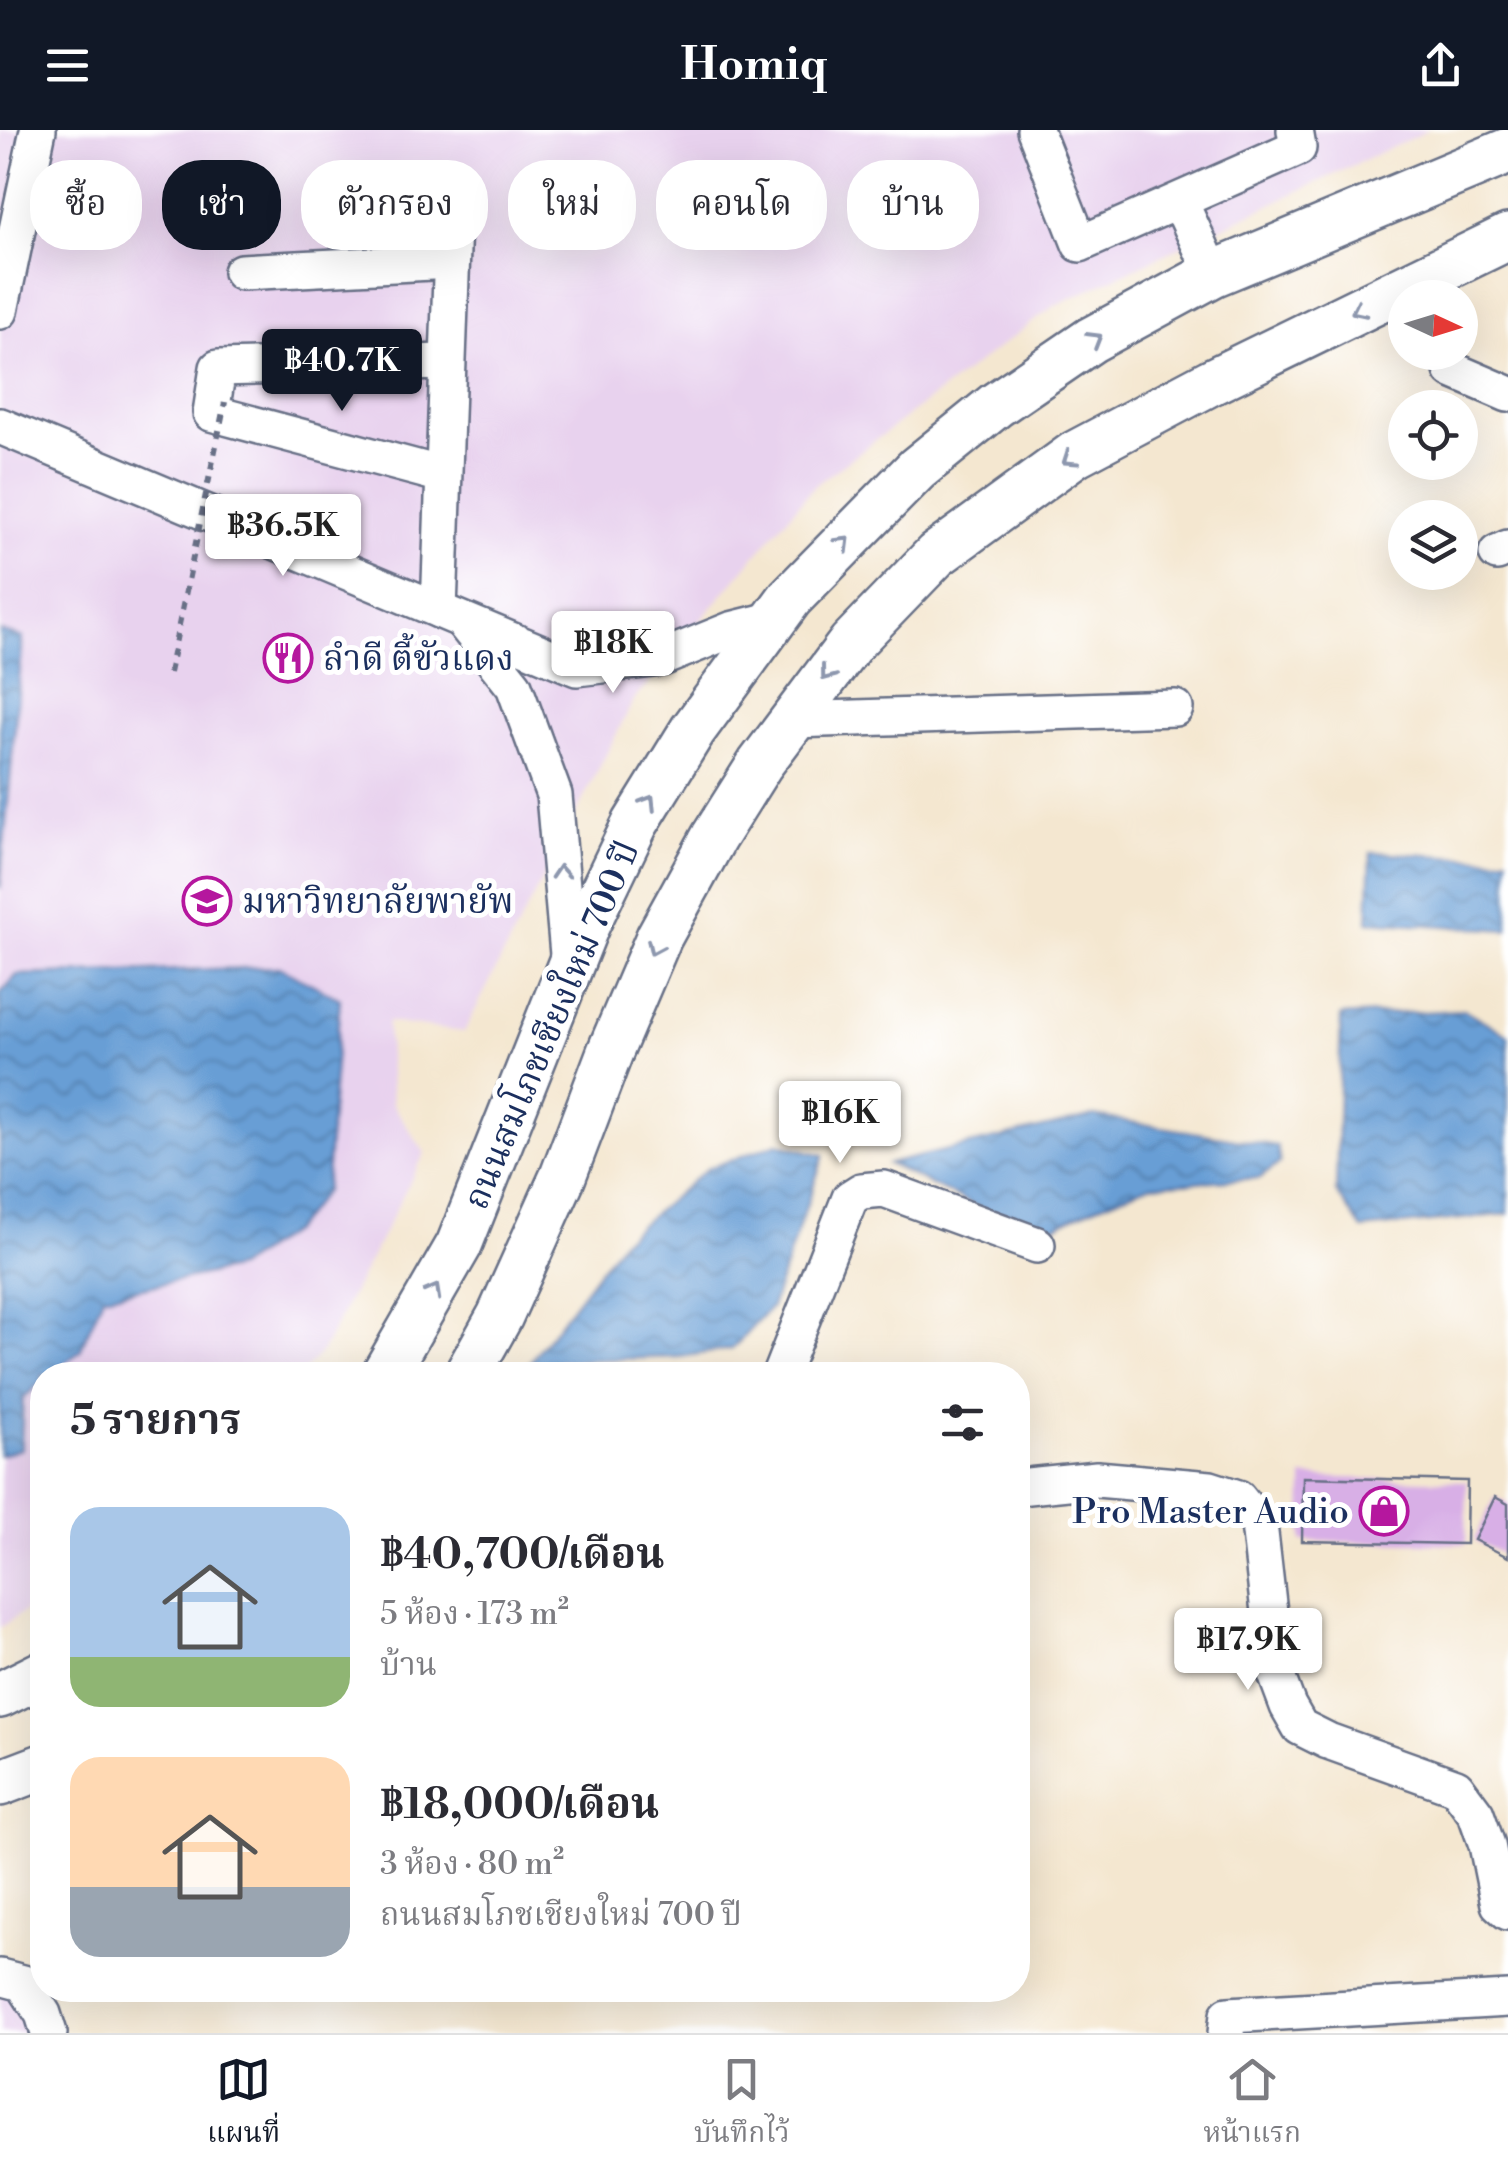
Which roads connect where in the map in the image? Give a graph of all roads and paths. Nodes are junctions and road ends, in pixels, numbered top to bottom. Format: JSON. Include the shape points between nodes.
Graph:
{"nodes":[{"id":1,"x":38,"y":130,"type":"edge"},
{"id":2,"x":1035,"y":130,"type":"edge"},
{"id":3,"x":1295,"y":130,"type":"edge"},
{"id":4,"x":1508,"y":151,"type":"edge"},
{"id":5,"x":1180,"y":202,"type":"junction"},
{"id":6,"x":1508,"y":237,"type":"edge"},
{"id":7,"x":451,"y":250,"type":"edge"},
{"id":8,"x":450,"y":261,"type":"junction"},
{"id":9,"x":242,"y":272,"type":"dead end"},
{"id":10,"x":1214,"y":274,"type":"junction"},
{"id":11,"x":0,"y":311,"type":"edge"},
{"id":12,"x":446,"y":362,"type":"junction"},
{"id":13,"x":1452,"y":370,"type":"dead end"},
{"id":14,"x":1508,"y":394,"type":"edge"},
{"id":15,"x":225,"y":402,"type":"dead end"},
{"id":16,"x":0,"y":426,"type":"edge"},
{"id":17,"x":443,"y":475,"type":"junction"},
{"id":18,"x":450,"y":614,"type":"junction"},
{"id":19,"x":775,"y":619,"type":"junction"},
{"id":20,"x":169,"y":673,"type":"dead end"},
{"id":21,"x":1176,"y":708,"type":"dead end"},
{"id":22,"x":792,"y":720,"type":"junction"},
{"id":23,"x":569,"y":969,"type":"junction"},
{"id":24,"x":1037,"y":1245,"type":"dead end"},
{"id":25,"x":391,"y":1362,"type":"edge"},
{"id":26,"x":475,"y":1362,"type":"edge"},
{"id":27,"x":785,"y":1362,"type":"edge"},
{"id":28,"x":1030,"y":1485,"type":"edge"},
{"id":29,"x":30,"y":1680,"type":"edge"},
{"id":30,"x":0,"y":1695,"type":"edge"},
{"id":31,"x":30,"y":1772,"type":"edge"},
{"id":32,"x":0,"y":1783,"type":"edge"},
{"id":33,"x":1508,"y":1912,"type":"edge"},
{"id":34,"x":0,"y":1976,"type":"edge"},
{"id":35,"x":30,"y":1993,"type":"edge"},
{"id":36,"x":1508,"y":1999,"type":"edge"},
{"id":37,"x":36,"y":2002,"type":"edge"},
{"id":38,"x":49,"y":2033,"type":"edge"},
{"id":39,"x":1226,"y":2033,"type":"edge"}],
"edges":[{"from":1,"to":11,"type":"street"},
{"from":2,"to":5,"type":"street","via":[[1080,244]]},
{"from":3,"to":5,"type":"street","via":[[1298,148]]},
{"from":4,"to":10,"type":"main road","name":"ถนนสมโภชเชียงใหม่ 700 ปี"},
{"from":5,"to":10,"type":"street"},
{"from":6,"to":22,"type":"main road","name":"ถนนสมโภชเชียงใหม่ 700 ปี","one_way":true,"via":[[1076,454],[936,555],[850,643]]},
{"from":7,"to":8,"type":"street"},
{"from":8,"to":9,"type":"street"},
{"from":8,"to":12,"type":"street"},
{"from":19,"to":10,"type":"main road","name":"ถนนสมโภชเชียงใหม่ 700 ปี","one_way":true,"via":[[917,469],[996,405],[1090,340]]},
{"from":12,"to":17,"type":"street"},
{"from":12,"to":17,"type":"street","via":[[218,368],[211,414]]},
{"from":13,"to":14,"type":"street"},
{"from":15,"to":20,"type":"path","bridge":true},
{"from":16,"to":18,"type":"street"},
{"from":17,"to":18,"type":"street"},
{"from":18,"to":19,"type":"street","via":[[577,668],[662,658]]},
{"from":23,"to":18,"type":"street","one_way":true,"via":[[554,794],[514,686]]},
{"from":23,"to":19,"type":"main road","name":"ถนนสมโภชเชียงใหม่ 700 ปี","one_way":true,"via":[[635,824],[693,730]]},
{"from":21,"to":22,"type":"street"},
{"from":22,"to":26,"type":"main road","name":"ถนนสมโภชเชียงใหม่ 700 ปี","one_way":true,"via":[[714,837],[659,937],[555,1194]]},
{"from":25,"to":23,"type":"main road","name":"ถนนสมโภชเชียงใหม่ 700 ปี","one_way":true,"via":[[459,1244]]},
{"from":24,"to":27,"type":"street","via":[[884,1189],[861,1191],[850,1198]]},
{"from":28,"to":33,"type":"street","via":[[1097,1479],[1210,1489],[1238,1498],[1259,1524],[1276,1674],[1300,1727],[1456,1786],[1476,1814],[1499,1904]]},
{"from":29,"to":30,"type":"main road"},
{"from":31,"to":32,"type":"main road"},
{"from":34,"to":35,"type":"street","via":[[24,1983]]},
{"from":36,"to":39,"type":"street","via":[[1228,2015]]},
{"from":37,"to":38,"type":"street"}]}
